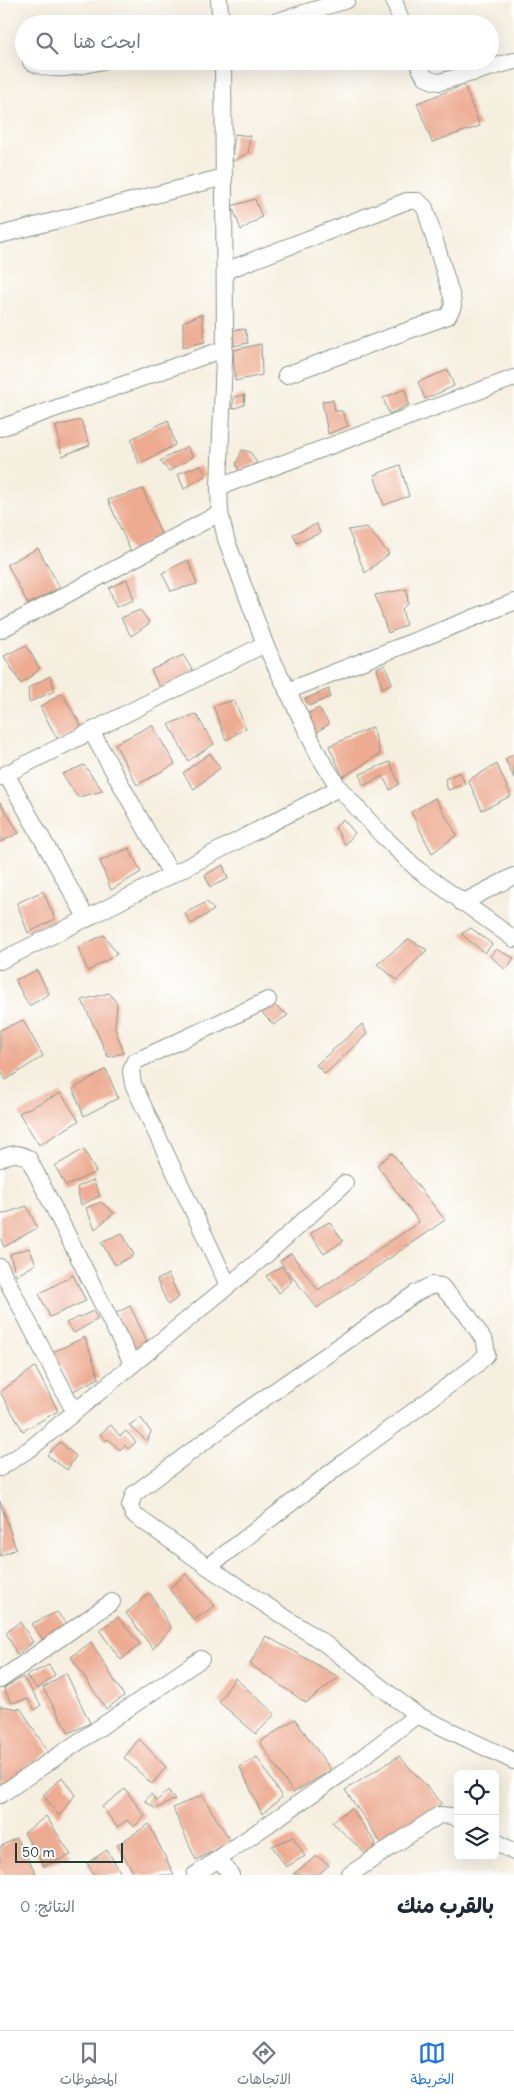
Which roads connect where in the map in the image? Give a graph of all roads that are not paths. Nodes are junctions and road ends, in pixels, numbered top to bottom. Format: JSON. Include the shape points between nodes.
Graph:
{"nodes":[{"id":1,"x":219,"y":0,"type":"edge"},
{"id":2,"x":348,"y":0,"type":"edge"},
{"id":3,"x":394,"y":0,"type":"edge"},
{"id":4,"x":220,"y":15,"type":"edge"},
{"id":5,"x":298,"y":15,"type":"edge"},
{"id":6,"x":399,"y":15,"type":"edge"},
{"id":7,"x":514,"y":61,"type":"edge"},
{"id":8,"x":499,"y":65,"type":"edge"},
{"id":9,"x":222,"y":70,"type":"edge"},
{"id":10,"x":420,"y":70,"type":"edge"},
{"id":11,"x":482,"y":70,"type":"edge"},
{"id":12,"x":224,"y":177,"type":"junction"},
{"id":13,"x":0,"y":235,"type":"edge"},
{"id":14,"x":225,"y":271,"type":"junction"},
{"id":15,"x":224,"y":349,"type":"junction"},
{"id":16,"x":286,"y":375,"type":"dead end"},
{"id":17,"x":514,"y":378,"type":"edge"},
{"id":18,"x":0,"y":428,"type":"edge"},
{"id":19,"x":219,"y":487,"type":"junction"},
{"id":20,"x":220,"y":513,"type":"junction"},
{"id":21,"x":514,"y":602,"type":"edge"},
{"id":22,"x":0,"y":630,"type":"edge"},
{"id":23,"x":265,"y":644,"type":"junction"},
{"id":24,"x":287,"y":692,"type":"junction"},
{"id":25,"x":91,"y":731,"type":"junction"},
{"id":26,"x":3,"y":776,"type":"edge"},
{"id":27,"x":340,"y":788,"type":"junction"},
{"id":28,"x":171,"y":874,"type":"junction"},
{"id":29,"x":514,"y":876,"type":"edge"},
{"id":30,"x":462,"y":903,"type":"junction"},
{"id":31,"x":87,"y":919,"type":"junction"},
{"id":32,"x":514,"y":939,"type":"edge"},
{"id":33,"x":0,"y":961,"type":"edge"},
{"id":34,"x":268,"y":1000,"type":"dead end"},
{"id":35,"x":0,"y":1159,"type":"edge"},
{"id":36,"x":345,"y":1183,"type":"dead end"},
{"id":37,"x":0,"y":1267,"type":"edge"},
{"id":38,"x":228,"y":1285,"type":"junction"},
{"id":39,"x":132,"y":1363,"type":"junction"},
{"id":40,"x":74,"y":1411,"type":"junction"},
{"id":41,"x":0,"y":1468,"type":"edge"},
{"id":42,"x":208,"y":1567,"type":"junction"},
{"id":43,"x":112,"y":1602,"type":"dead end"},
{"id":44,"x":201,"y":1659,"type":"dead end"},
{"id":45,"x":0,"y":1680,"type":"edge"},
{"id":46,"x":417,"y":1715,"type":"junction"},
{"id":47,"x":514,"y":1761,"type":"edge"},
{"id":48,"x":0,"y":1796,"type":"edge"},
{"id":49,"x":454,"y":1817,"type":"edge"},
{"id":50,"x":499,"y":1843,"type":"edge"},
{"id":51,"x":514,"y":1852,"type":"edge"},
{"id":52,"x":218,"y":1859,"type":"junction"},
{"id":53,"x":195,"y":1875,"type":"edge"},
{"id":54,"x":230,"y":1875,"type":"edge"},
{"id":55,"x":349,"y":1875,"type":"edge"}],
"edges":[{"from":1,"to":4,"type":"street"},
{"from":2,"to":5,"type":"street"},
{"from":3,"to":6,"type":"street"},
{"from":7,"to":8,"type":"street"},
{"from":9,"to":12,"type":"street"},
{"from":10,"to":11,"type":"street","via":[[430,81],[440,82]]},
{"from":12,"to":13,"type":"street"},
{"from":12,"to":14,"type":"street"},
{"from":14,"to":15,"type":"street"},
{"from":14,"to":16,"type":"street","via":[[407,201],[418,201],[425,208],[452,297],[453,306],[448,316]]},
{"from":15,"to":18,"type":"street"},
{"from":15,"to":19,"type":"street"},
{"from":17,"to":19,"type":"street"},
{"from":19,"to":20,"type":"street"},
{"from":20,"to":22,"type":"street"},
{"from":20,"to":23,"type":"street","via":[[226,539]]},
{"from":21,"to":24,"type":"street"},
{"from":23,"to":24,"type":"street"},
{"from":23,"to":25,"type":"street"},
{"from":24,"to":27,"type":"street","via":[[319,756]]},
{"from":25,"to":26,"type":"street"},
{"from":25,"to":28,"type":"street"},
{"from":26,"to":31,"type":"street"},
{"from":27,"to":28,"type":"street"},
{"from":27,"to":30,"type":"street","via":[[417,869]]},
{"from":28,"to":31,"type":"street"},
{"from":29,"to":30,"type":"street"},
{"from":30,"to":32,"type":"street"},
{"from":31,"to":33,"type":"street"},
{"from":34,"to":38,"type":"street","via":[[134,1062],[131,1072],[133,1084]]},
{"from":35,"to":39,"type":"street","via":[[20,1154],[29,1160]]},
{"from":36,"to":38,"type":"street"},
{"from":37,"to":40,"type":"street"},
{"from":38,"to":39,"type":"street"},
{"from":39,"to":40,"type":"street"},
{"from":40,"to":41,"type":"street","via":[[31,1448]]},
{"from":42,"to":42,"type":"street","via":[[134,1514],[130,1506],[134,1494],[240,1415],[416,1293],[432,1285],[441,1286],[486,1342],[487,1354]]},
{"from":42,"to":46,"type":"street","via":[[324,1643]]},
{"from":43,"to":45,"type":"street"},
{"from":44,"to":48,"type":"street"},
{"from":46,"to":47,"type":"street"},
{"from":46,"to":52,"type":"street","via":[[341,1774]]},
{"from":49,"to":55,"type":"street","via":[[439,1815]]},
{"from":50,"to":51,"type":"street"},
{"from":52,"to":53,"type":"street"},
{"from":52,"to":54,"type":"street"}]}
